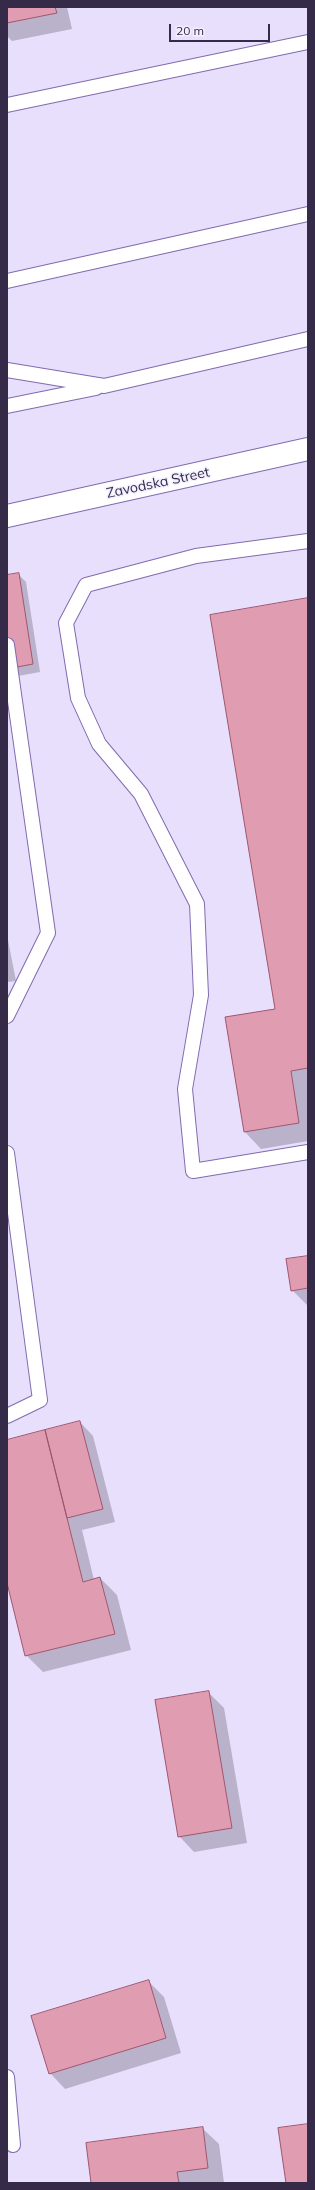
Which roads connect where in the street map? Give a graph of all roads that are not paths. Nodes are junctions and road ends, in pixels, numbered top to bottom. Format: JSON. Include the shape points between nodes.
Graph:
{"nodes":[{"id":1,"x":308,"y":42,"type":"edge"},
{"id":2,"x":7,"y":105,"type":"edge"},
{"id":3,"x":308,"y":214,"type":"edge"},
{"id":4,"x":7,"y":281,"type":"edge"},
{"id":5,"x":308,"y":339,"type":"edge"},
{"id":6,"x":7,"y":370,"type":"edge"},
{"id":7,"x":104,"y":386,"type":"junction"},
{"id":8,"x":7,"y":406,"type":"edge"},
{"id":9,"x":308,"y":449,"type":"edge"},
{"id":10,"x":7,"y":516,"type":"edge"},
{"id":11,"x":308,"y":541,"type":"edge"},
{"id":12,"x":7,"y":645,"type":"edge"},
{"id":13,"x":7,"y":1016,"type":"edge"},
{"id":14,"x":308,"y":1152,"type":"edge"},
{"id":15,"x":7,"y":1153,"type":"edge"},
{"id":16,"x":7,"y":1416,"type":"edge"},
{"id":17,"x":7,"y":2077,"type":"edge"},
{"id":18,"x":13,"y":2145,"type":"dead end"}],
"edges":[{"from":1,"to":2,"type":"lane"},
{"from":3,"to":4,"type":"lane"},
{"from":5,"to":7,"type":"lane"},
{"from":6,"to":7,"type":"lane"},
{"from":7,"to":8,"type":"lane"},
{"from":9,"to":10,"type":"street","name":"Zavodska Street"},
{"from":11,"to":14,"type":"lane","via":[[196,556],[86,585],[66,622],[78,698],[99,744],[141,794],[197,904],[201,995],[185,1089],[193,1171]]},
{"from":12,"to":13,"type":"lane","via":[[48,934]]},
{"from":15,"to":16,"type":"lane","via":[[40,1400]]},
{"from":17,"to":18,"type":"lane"}]}
